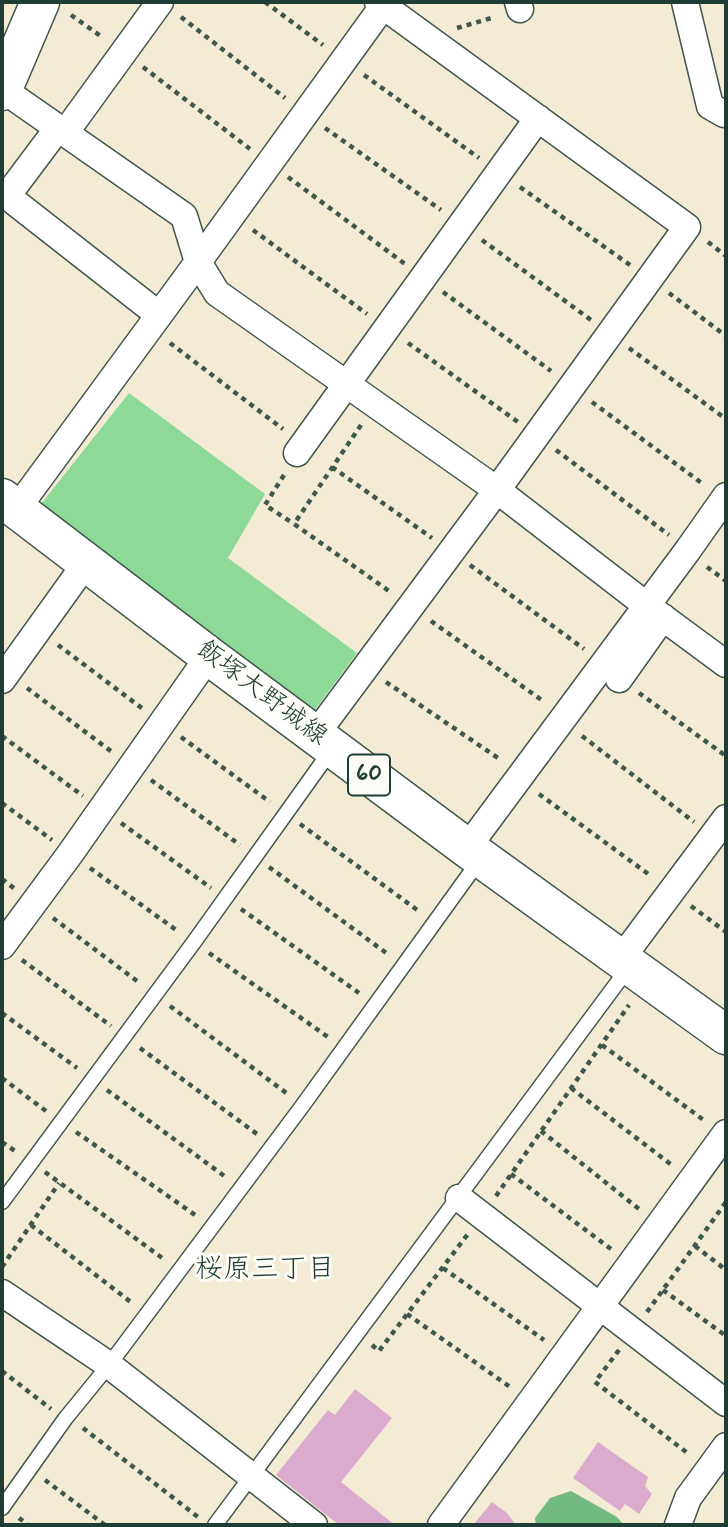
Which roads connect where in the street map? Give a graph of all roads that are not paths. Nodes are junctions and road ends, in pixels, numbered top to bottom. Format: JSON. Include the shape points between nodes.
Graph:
{"nodes":[{"id":1,"x":160,"y":2,"type":"edge"},
{"id":2,"x":685,"y":2,"type":"edge"},
{"id":3,"x":380,"y":4,"type":"edge"},
{"id":4,"x":56,"y":9,"type":"edge"},
{"id":5,"x":2,"y":90,"type":"edge"},
{"id":6,"x":726,"y":114,"type":"edge"},
{"id":7,"x":538,"y":118,"type":"junction"},
{"id":8,"x":61,"y":130,"type":"junction"},
{"id":9,"x":198,"y":262,"type":"junction"},
{"id":10,"x":154,"y":321,"type":"junction"},
{"id":11,"x":346,"y":384,"type":"junction"},
{"id":12,"x":300,"y":449,"type":"road end"},
{"id":13,"x":497,"y":490,"type":"junction"},
{"id":14,"x":726,"y":496,"type":"edge"},
{"id":15,"x":9,"y":504,"type":"edge"},
{"id":16,"x":86,"y":563,"type":"junction"},
{"id":17,"x":654,"y":611,"type":"junction"},
{"id":18,"x":209,"y":656,"type":"junction"},
{"id":19,"x":726,"y":664,"type":"edge"},
{"id":20,"x":4,"y":676,"type":"edge"},
{"id":21,"x":324,"y":741,"type":"junction"},
{"id":22,"x":720,"y":827,"type":"edge"},
{"id":23,"x":474,"y":853,"type":"junction"},
{"id":24,"x":2,"y":946,"type":"edge"},
{"id":25,"x":628,"y":976,"type":"junction"},
{"id":26,"x":726,"y":1035,"type":"edge"},
{"id":27,"x":725,"y":1134,"type":"edge"},
{"id":28,"x":459,"y":1198,"type":"junction"},
{"id":29,"x":2,"y":1202,"type":"edge"},
{"id":30,"x":2,"y":1293,"type":"edge"},
{"id":31,"x":600,"y":1307,"type":"junction"},
{"id":32,"x":109,"y":1365,"type":"junction"},
{"id":33,"x":726,"y":1403,"type":"edge"},
{"id":34,"x":726,"y":1446,"type":"edge"},
{"id":35,"x":251,"y":1478,"type":"junction"},
{"id":36,"x":2,"y":1508,"type":"edge"},
{"id":37,"x":215,"y":1525,"type":"edge"},
{"id":38,"x":314,"y":1525,"type":"edge"},
{"id":39,"x":441,"y":1525,"type":"edge"},
{"id":40,"x":678,"y":1525,"type":"edge"}],
"edges":[{"from":1,"to":8,"type":"street"},
{"from":2,"to":6,"type":"street","via":[[710,106]]},
{"from":3,"to":7,"type":"street"},
{"from":3,"to":9,"type":"street"},
{"from":4,"to":5,"type":"main road"},
{"from":5,"to":8,"type":"street"},
{"from":7,"to":11,"type":"street"},
{"from":7,"to":13,"type":"street","via":[[687,227]]},
{"from":8,"to":9,"type":"street","via":[[184,216]]},
{"from":8,"to":10,"type":"street","via":[[7,196]]},
{"from":9,"to":10,"type":"street"},
{"from":9,"to":11,"type":"street","via":[[217,293]]},
{"from":10,"to":15,"type":"street"},
{"from":11,"to":12,"type":"street"},
{"from":11,"to":13,"type":"street"},
{"from":13,"to":17,"type":"street"},
{"from":13,"to":21,"type":"street","via":[[366,668]]},
{"from":14,"to":17,"type":"street","via":[[694,556]]},
{"from":15,"to":16,"type":"main road","name":"飯塚大野城線","number":"60"},
{"from":16,"to":18,"type":"main road","name":"飯塚大野城線","number":"60"},
{"from":16,"to":20,"type":"street"},
{"from":17,"to":19,"type":"street"},
{"from":17,"to":23,"type":"street"},
{"from":18,"to":21,"type":"main road","name":"飯塚大野城線","number":"60"},
{"from":18,"to":24,"type":"street"},
{"from":21,"to":23,"type":"main road","name":"飯塚大野城線","number":"60"},
{"from":21,"to":29,"type":"lane","via":[[194,942]]},
{"from":22,"to":25,"type":"street","via":[[672,891]]},
{"from":23,"to":25,"type":"main road","name":"飯塚大野城線","number":"60"},
{"from":23,"to":32,"type":"lane","via":[[241,1188]]},
{"from":25,"to":26,"type":"main road","name":"飯塚大野城線","number":"60"},
{"from":25,"to":28,"type":"lane"},
{"from":27,"to":31,"type":"street"},
{"from":28,"to":31,"type":"street"},
{"from":28,"to":35,"type":"lane"},
{"from":30,"to":32,"type":"street"},
{"from":31,"to":33,"type":"street"},
{"from":31,"to":39,"type":"street"},
{"from":32,"to":35,"type":"street"},
{"from":32,"to":36,"type":"lane"},
{"from":34,"to":40,"type":"street","via":[[688,1498]]},
{"from":35,"to":37,"type":"lane"},
{"from":35,"to":38,"type":"street"}]}
